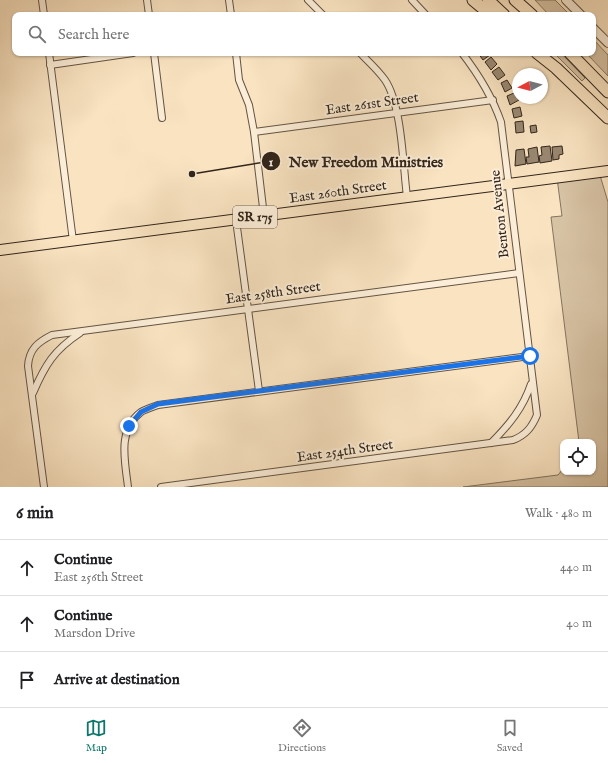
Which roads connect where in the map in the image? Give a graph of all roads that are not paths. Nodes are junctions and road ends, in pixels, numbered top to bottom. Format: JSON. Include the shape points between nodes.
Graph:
{"nodes":[{"id":1,"x":42,"y":0,"type":"edge"},
{"id":2,"x":147,"y":0,"type":"edge"},
{"id":3,"x":229,"y":0,"type":"edge"},
{"id":4,"x":308,"y":0,"type":"edge"},
{"id":5,"x":412,"y":0,"type":"edge"},
{"id":6,"x":473,"y":0,"type":"edge"},
{"id":7,"x":488,"y":0,"type":"edge"},
{"id":8,"x":515,"y":0,"type":"edge"},
{"id":9,"x":523,"y":0,"type":"edge"},
{"id":10,"x":566,"y":0,"type":"edge"},
{"id":11,"x":44,"y":12,"type":"edge"},
{"id":12,"x":149,"y":12,"type":"edge"},
{"id":13,"x":231,"y":12,"type":"edge"},
{"id":14,"x":320,"y":12,"type":"edge"},
{"id":15,"x":423,"y":12,"type":"edge"},
{"id":16,"x":487,"y":12,"type":"edge"},
{"id":17,"x":501,"y":12,"type":"edge"},
{"id":18,"x":529,"y":12,"type":"edge"},
{"id":19,"x":533,"y":12,"type":"edge"},
{"id":20,"x":577,"y":12,"type":"edge"},
{"id":21,"x":596,"y":31,"type":"edge"},
{"id":22,"x":608,"y":43,"type":"edge"},
{"id":23,"x":49,"y":56,"type":"edge"},
{"id":24,"x":112,"y":56,"type":"edge"},
{"id":25,"x":154,"y":56,"type":"edge"},
{"id":26,"x":236,"y":56,"type":"edge"},
{"id":27,"x":363,"y":56,"type":"edge"},
{"id":28,"x":464,"y":56,"type":"edge"},
{"id":29,"x":541,"y":56,"type":"edge"},
{"id":30,"x":546,"y":56,"type":"edge"},
{"id":31,"x":573,"y":56,"type":"edge"},
{"id":32,"x":50,"y":65,"type":"junction"},
{"id":33,"x":556,"y":68,"type":"junction"},
{"id":34,"x":608,"y":92,"type":"edge"},
{"id":35,"x":493,"y":100,"type":"junction"},
{"id":36,"x":396,"y":113,"type":"junction"},
{"id":37,"x":162,"y":118,"type":"dead end"},
{"id":38,"x":608,"y":118,"type":"edge"},
{"id":39,"x":254,"y":132,"type":"junction"},
{"id":40,"x":608,"y":171,"type":"edge"},
{"id":41,"x":509,"y":184,"type":"junction"},
{"id":42,"x":407,"y":197,"type":"junction"},
{"id":43,"x":264,"y":216,"type":"junction"},
{"id":44,"x":236,"y":220,"type":"junction"},
{"id":45,"x":73,"y":241,"type":"junction"},
{"id":46,"x":0,"y":250,"type":"edge"},
{"id":47,"x":519,"y":273,"type":"junction"},
{"id":48,"x":248,"y":309,"type":"junction"},
{"id":49,"x":83,"y":332,"type":"junction"},
{"id":50,"x":530,"y":356,"type":"junction"},
{"id":51,"x":532,"y":382,"type":"junction"},
{"id":52,"x":259,"y":391,"type":"junction"},
{"id":53,"x":32,"y":393,"type":"junction"},
{"id":54,"x":528,"y":430,"type":"joint"},
{"id":55,"x":490,"y":443,"type":"junction"},
{"id":56,"x":222,"y":480,"type":"junction"},
{"id":57,"x":44,"y":487,"type":"edge"},
{"id":58,"x":128,"y":487,"type":"edge"},
{"id":59,"x":161,"y":487,"type":"edge"},
{"id":60,"x":222,"y":487,"type":"edge"}],
"edges":[{"from":1,"to":11,"type":"street"},
{"from":2,"to":12,"type":"street"},
{"from":3,"to":13,"type":"street"},
{"from":4,"to":14,"type":"street"},
{"from":5,"to":15,"type":"street"},
{"from":6,"to":16,"type":"highway"},
{"from":7,"to":17,"type":"highway"},
{"from":8,"to":18,"type":"highway"},
{"from":9,"to":19,"type":"highway"},
{"from":10,"to":20,"type":"street"},
{"from":21,"to":22,"type":"street"},
{"from":23,"to":32,"type":"street"},
{"from":24,"to":32,"type":"street"},
{"from":25,"to":37,"type":"street"},
{"from":26,"to":39,"type":"street","via":[[239,80],[249,105]]},
{"from":27,"to":36,"type":"street","via":[[385,80]]},
{"from":28,"to":35,"type":"street","name":"Benton Avenue"},
{"from":29,"to":33,"type":"highway"},
{"from":30,"to":33,"type":"highway"},
{"from":31,"to":34,"type":"highway"},
{"from":32,"to":45,"type":"street"},
{"from":33,"to":38,"type":"highway"},
{"from":35,"to":36,"type":"street","name":"East 261st Street"},
{"from":35,"to":41,"type":"street","name":"Benton Avenue","via":[[501,122]]},
{"from":36,"to":39,"type":"street","name":"East 261st Street"},
{"from":36,"to":42,"type":"street"},
{"from":39,"to":43,"type":"street"},
{"from":40,"to":41,"type":"main road","name":"East 260th Street","number":"SR 175"},
{"from":41,"to":42,"type":"main road","name":"East 260th Street","number":"SR 175"},
{"from":41,"to":47,"type":"street","name":"Benton Avenue"},
{"from":42,"to":43,"type":"main road","name":"East 260th Street","number":"SR 175"},
{"from":43,"to":44,"type":"main road","name":"East 260th Street","number":"SR 175"},
{"from":44,"to":45,"type":"main road","name":"East 260th Street","number":"SR 175"},
{"from":44,"to":48,"type":"street"},
{"from":45,"to":46,"type":"main road","name":"East 260th Street","number":"SR 175"},
{"from":47,"to":48,"type":"street","name":"East 258th Street"},
{"from":47,"to":50,"type":"street","name":"Benton Avenue"},
{"from":48,"to":49,"type":"street","name":"East 258th Street"},
{"from":48,"to":52,"type":"street"},
{"from":49,"to":53,"type":"street","via":[[58,349],[42,372]]},
{"from":49,"to":53,"type":"street","name":"East 258th Street","via":[[52,334],[34,346],[28,366]]},
{"from":50,"to":51,"type":"street","name":"Benton Avenue"},
{"from":50,"to":52,"type":"street"},
{"from":51,"to":54,"type":"street","name":"Benton Avenue","via":[[537,415]]},
{"from":51,"to":55,"type":"street","name":"Benton Avenue","via":[[525,401],[513,419]]},
{"from":52,"to":58,"type":"street","via":[[158,404],[141,412],[129,426],[124,437]]},
{"from":53,"to":57,"type":"street"},
{"from":54,"to":55,"type":"street","name":"East 254th Street","via":[[513,440]]},
{"from":55,"to":56,"type":"street","name":"East 254th Street"},
{"from":56,"to":59,"type":"street","name":"East 254th Street"},
{"from":56,"to":60,"type":"street"}]}
